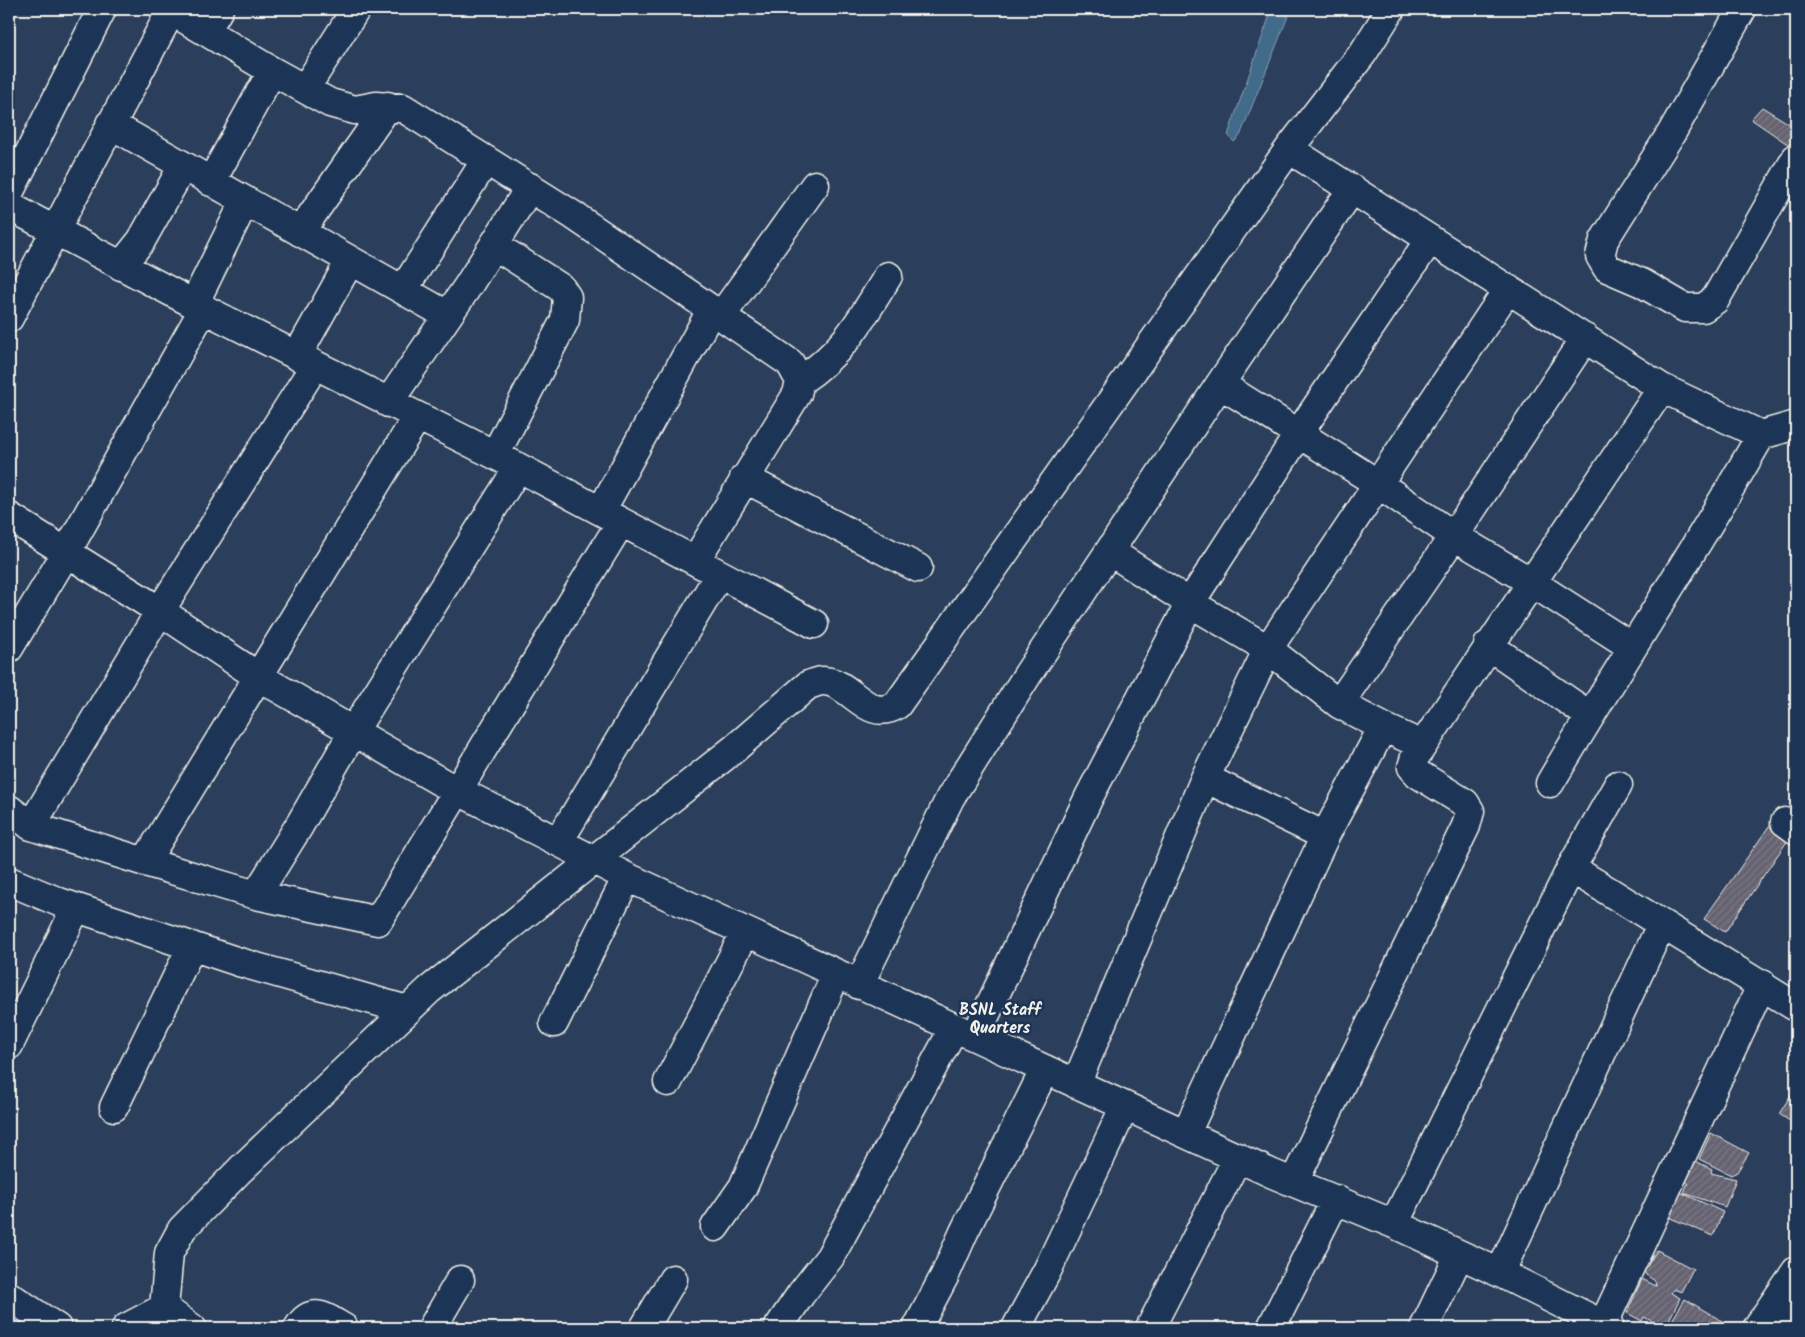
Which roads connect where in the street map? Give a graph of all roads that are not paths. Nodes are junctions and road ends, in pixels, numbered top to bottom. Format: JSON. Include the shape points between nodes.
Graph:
{"nodes":[{"id":1,"x":102,"y":9,"type":"edge"},
{"id":2,"x":356,"y":9,"type":"edge"},
{"id":3,"x":1391,"y":9,"type":"edge"},
{"id":4,"x":1742,"y":9,"type":"edge"},
{"id":5,"x":169,"y":10,"type":"edge"},
{"id":6,"x":213,"y":20,"type":"edge"},
{"id":7,"x":272,"y":72,"type":"junction"},
{"id":8,"x":305,"y":89,"type":"junction"},
{"id":9,"x":388,"y":106,"type":"junction"},
{"id":10,"x":110,"y":124,"type":"junction"},
{"id":11,"x":1290,"y":149,"type":"junction"},
{"id":12,"x":18,"y":151,"type":"edge"},
{"id":13,"x":1796,"y":158,"type":"edge"},
{"id":14,"x":486,"y":160,"type":"junction"},
{"id":15,"x":184,"y":166,"type":"junction"},
{"id":16,"x":211,"y":182,"type":"junction"},
{"id":17,"x":815,"y":185,"type":"dead end"},
{"id":18,"x":530,"y":187,"type":"junction"},
{"id":19,"x":1352,"y":189,"type":"junction"},
{"id":20,"x":9,"y":193,"type":"edge"},
{"id":21,"x":245,"y":201,"type":"junction"},
{"id":22,"x":9,"y":206,"type":"edge"},
{"id":23,"x":53,"y":230,"type":"junction"},
{"id":24,"x":300,"y":232,"type":"junction"},
{"id":25,"x":1430,"y":239,"type":"junction"},
{"id":26,"x":494,"y":245,"type":"junction"},
{"id":27,"x":350,"y":260,"type":"junction"},
{"id":28,"x":121,"y":266,"type":"junction"},
{"id":29,"x":888,"y":276,"type":"dead end"},
{"id":30,"x":1508,"y":289,"type":"junction"},
{"id":31,"x":402,"y":290,"type":"junction"},
{"id":32,"x":199,"y":306,"type":"junction"},
{"id":33,"x":717,"y":312,"type":"junction"},
{"id":34,"x":447,"y":315,"type":"junction"},
{"id":35,"x":9,"y":318,"type":"edge"},
{"id":36,"x":1585,"y":338,"type":"junction"},
{"id":37,"x":306,"y":360,"type":"junction"},
{"id":38,"x":800,"y":381,"type":"junction"},
{"id":39,"x":1220,"y":384,"type":"junction"},
{"id":40,"x":1662,"y":388,"type":"junction"},
{"id":41,"x":388,"y":403,"type":"junction"},
{"id":42,"x":417,"y":417,"type":"junction"},
{"id":43,"x":1796,"y":425,"type":"edge"},
{"id":44,"x":1299,"y":433,"type":"junction"},
{"id":45,"x":1761,"y":435,"type":"junction"},
{"id":46,"x":507,"y":462,"type":"junction"},
{"id":47,"x":744,"y":478,"type":"junction"},
{"id":48,"x":1378,"y":483,"type":"junction"},
{"id":49,"x":612,"y":517,"type":"junction"},
{"id":50,"x":9,"y":518,"type":"edge"},
{"id":51,"x":1454,"y":536,"type":"junction"},
{"id":52,"x":1111,"y":552,"type":"junction"},
{"id":53,"x":66,"y":553,"type":"junction"},
{"id":54,"x":695,"y":561,"type":"junction"},
{"id":55,"x":918,"y":568,"type":"dead end"},
{"id":56,"x":719,"y":575,"type":"junction"},
{"id":57,"x":1531,"y":582,"type":"junction"},
{"id":58,"x":1190,"y":603,"type":"junction"},
{"id":59,"x":160,"y":611,"type":"junction"},
{"id":60,"x":814,"y":624,"type":"dead end"},
{"id":61,"x":1488,"y":645,"type":"junction"},
{"id":62,"x":1632,"y":647,"type":"junction"},
{"id":63,"x":9,"y":648,"type":"edge"},
{"id":64,"x":1268,"y":649,"type":"junction"},
{"id":65,"x":259,"y":677,"type":"junction"},
{"id":66,"x":1339,"y":704,"type":"junction"},
{"id":67,"x":1590,"y":716,"type":"junction"},
{"id":68,"x":1384,"y":727,"type":"junction"},
{"id":69,"x":353,"y":732,"type":"junction"},
{"id":70,"x":1422,"y":745,"type":"junction"},
{"id":71,"x":1205,"y":778,"type":"junction"},
{"id":72,"x":1550,"y":783,"type":"dead end"},
{"id":73,"x":1618,"y":784,"type":"dead end"},
{"id":74,"x":458,"y":790,"type":"junction"},
{"id":75,"x":9,"y":809,"type":"edge"},
{"id":76,"x":31,"y":826,"type":"junction"},
{"id":77,"x":1325,"y":836,"type":"junction"},
{"id":78,"x":558,"y":841,"type":"junction"},
{"id":79,"x":593,"y":860,"type":"junction"},
{"id":80,"x":145,"y":862,"type":"junction"},
{"id":81,"x":1570,"y":868,"type":"junction"},
{"id":82,"x":627,"y":877,"type":"junction"},
{"id":83,"x":9,"y":881,"type":"edge"},
{"id":84,"x":256,"y":895,"type":"junction"},
{"id":85,"x":76,"y":908,"type":"junction"},
{"id":86,"x":1661,"y":925,"type":"junction"},
{"id":87,"x":745,"y":933,"type":"junction"},
{"id":88,"x":192,"y":946,"type":"junction"},
{"id":89,"x":847,"y":980,"type":"junction"},
{"id":90,"x":1762,"y":984,"type":"junction"},
{"id":91,"x":1796,"y":1007,"type":"edge"},
{"id":92,"x":407,"y":1010,"type":"junction"},
{"id":93,"x":554,"y":1023,"type":"dead end"},
{"id":94,"x":965,"y":1033,"type":"junction"},
{"id":95,"x":9,"y":1045,"type":"edge"},
{"id":96,"x":1045,"y":1069,"type":"junction"},
{"id":97,"x":668,"y":1082,"type":"dead end"},
{"id":98,"x":1076,"y":1084,"type":"junction"},
{"id":99,"x":1125,"y":1106,"type":"junction"},
{"id":100,"x":114,"y":1107,"type":"dead end"},
{"id":101,"x":1186,"y":1133,"type":"junction"},
{"id":102,"x":1238,"y":1157,"type":"junction"},
{"id":103,"x":1294,"y":1182,"type":"junction"},
{"id":104,"x":1336,"y":1199,"type":"junction"},
{"id":105,"x":1394,"y":1224,"type":"junction"},
{"id":106,"x":715,"y":1227,"type":"dead end"},
{"id":107,"x":1459,"y":1255,"type":"junction"},
{"id":108,"x":1796,"y":1271,"type":"edge"},
{"id":109,"x":1500,"y":1273,"type":"junction"},
{"id":110,"x":673,"y":1278,"type":"dead end"},
{"id":111,"x":460,"y":1280,"type":"dead end"},
{"id":112,"x":9,"y":1297,"type":"edge"},
{"id":113,"x":164,"y":1308,"type":"junction"},
{"id":114,"x":1796,"y":1313,"type":"edge"},
{"id":115,"x":1020,"y":1322,"type":"edge"},
{"id":116,"x":1153,"y":1323,"type":"edge"},
{"id":117,"x":1606,"y":1327,"type":"edge"},
{"id":118,"x":57,"y":1328,"type":"edge"},
{"id":119,"x":126,"y":1328,"type":"edge"},
{"id":120,"x":192,"y":1328,"type":"edge"},
{"id":121,"x":298,"y":1328,"type":"edge"},
{"id":122,"x":344,"y":1328,"type":"edge"},
{"id":123,"x":432,"y":1328,"type":"edge"},
{"id":124,"x":644,"y":1328,"type":"edge"},
{"id":125,"x":778,"y":1328,"type":"edge"},
{"id":126,"x":917,"y":1328,"type":"edge"},
{"id":127,"x":1270,"y":1328,"type":"edge"},
{"id":128,"x":1424,"y":1328,"type":"edge"},
{"id":129,"x":1757,"y":1328,"type":"edge"},
{"id":130,"x":1786,"y":1328,"type":"edge"}],
"edges":[{"from":1,"to":12,"type":"main road"},
{"from":2,"to":8,"type":"main road"},
{"from":3,"to":11,"type":"main road","via":[[1363,53]]},
{"from":4,"to":13,"type":"main road","via":[[1672,132],[1604,240],[1600,256],[1607,268],[1686,308],[1703,308],[1715,300]]},
{"from":5,"to":6,"type":"main road"},
{"from":5,"to":10,"type":"main road"},
{"from":6,"to":7,"type":"main road"},
{"from":7,"to":8,"type":"main road"},
{"from":7,"to":16,"type":"main road"},
{"from":8,"to":9,"type":"main road","via":[[330,103],[354,110]]},
{"from":9,"to":14,"type":"main road","via":[[403,108]]},
{"from":9,"to":24,"type":"main road"},
{"from":10,"to":15,"type":"main road"},
{"from":10,"to":23,"type":"main road"},
{"from":11,"to":19,"type":"main road"},
{"from":11,"to":79,"type":"main road","via":[[898,705],[881,711],[871,708],[841,687],[823,681],[808,685],[734,749]]},
{"from":12,"to":20,"type":"main road"},
{"from":14,"to":18,"type":"main road"},
{"from":14,"to":31,"type":"main road"},
{"from":15,"to":16,"type":"main road"},
{"from":15,"to":28,"type":"main road","via":[[141,241]]},
{"from":16,"to":21,"type":"main road"},
{"from":17,"to":33,"type":"main road"},
{"from":18,"to":26,"type":"main road"},
{"from":18,"to":33,"type":"main road"},
{"from":19,"to":25,"type":"main road"},
{"from":19,"to":39,"type":"main road"},
{"from":21,"to":24,"type":"main road"},
{"from":21,"to":32,"type":"main road"},
{"from":22,"to":23,"type":"main road"},
{"from":23,"to":28,"type":"main road"},
{"from":23,"to":35,"type":"main road"},
{"from":24,"to":27,"type":"main road"},
{"from":25,"to":30,"type":"main road"},
{"from":25,"to":44,"type":"main road"},
{"from":26,"to":34,"type":"main road"},
{"from":26,"to":46,"type":"main road","via":[[561,288],[567,297],[565,320]]},
{"from":27,"to":31,"type":"main road"},
{"from":27,"to":37,"type":"main road"},
{"from":28,"to":32,"type":"main road"},
{"from":29,"to":38,"type":"main road","via":[[839,350]]},
{"from":30,"to":36,"type":"main road"},
{"from":30,"to":48,"type":"main road"},
{"from":31,"to":34,"type":"main road"},
{"from":32,"to":37,"type":"main road"},
{"from":32,"to":53,"type":"main road"},
{"from":33,"to":38,"type":"main road","via":[[790,364]]},
{"from":33,"to":49,"type":"main road"},
{"from":34,"to":41,"type":"main road"},
{"from":36,"to":40,"type":"main road"},
{"from":36,"to":51,"type":"main road"},
{"from":37,"to":41,"type":"main road"},
{"from":37,"to":59,"type":"main road"},
{"from":38,"to":47,"type":"main road","via":[[797,394]]},
{"from":39,"to":44,"type":"main road"},
{"from":39,"to":52,"type":"main road"},
{"from":40,"to":45,"type":"main road"},
{"from":40,"to":57,"type":"main road"},
{"from":41,"to":42,"type":"main road"},
{"from":42,"to":46,"type":"main road"},
{"from":42,"to":65,"type":"main road"},
{"from":43,"to":45,"type":"main road"},
{"from":44,"to":48,"type":"main road"},
{"from":44,"to":58,"type":"main road"},
{"from":45,"to":62,"type":"main road"},
{"from":46,"to":49,"type":"main road"},
{"from":46,"to":69,"type":"main road"},
{"from":47,"to":54,"type":"main road"},
{"from":47,"to":55,"type":"main road"},
{"from":48,"to":51,"type":"main road"},
{"from":48,"to":64,"type":"main road"},
{"from":49,"to":54,"type":"main road"},
{"from":49,"to":74,"type":"main road"},
{"from":50,"to":53,"type":"main road"},
{"from":51,"to":57,"type":"main road"},
{"from":51,"to":66,"type":"main road"},
{"from":52,"to":58,"type":"main road"},
{"from":52,"to":89,"type":"main road","via":[[1028,674],[950,798]]},
{"from":53,"to":59,"type":"main road"},
{"from":53,"to":63,"type":"main road"},
{"from":54,"to":56,"type":"main road"},
{"from":56,"to":60,"type":"main road"},
{"from":56,"to":78,"type":"main road"},
{"from":57,"to":61,"type":"main road"},
{"from":57,"to":62,"type":"main road"},
{"from":58,"to":64,"type":"main road"},
{"from":58,"to":94,"type":"main road"},
{"from":59,"to":65,"type":"main road"},
{"from":59,"to":76,"type":"main road"},
{"from":61,"to":67,"type":"main road"},
{"from":61,"to":70,"type":"main road"},
{"from":62,"to":67,"type":"main road"},
{"from":64,"to":66,"type":"main road"},
{"from":64,"to":71,"type":"main road"},
{"from":65,"to":69,"type":"main road"},
{"from":65,"to":80,"type":"main road"},
{"from":66,"to":68,"type":"main road"},
{"from":67,"to":72,"type":"main road"},
{"from":68,"to":70,"type":"main road"},
{"from":68,"to":77,"type":"main road"},
{"from":69,"to":74,"type":"main road"},
{"from":69,"to":84,"type":"main road"},
{"from":70,"to":103,"type":"main road","via":[[1412,767],[1464,803],[1470,811],[1466,826]]},
{"from":71,"to":77,"type":"main road"},
{"from":71,"to":98,"type":"main road"},
{"from":73,"to":81,"type":"main road"},
{"from":74,"to":78,"type":"main road"},
{"from":74,"to":84,"type":"main road","via":[[378,921]]},
{"from":75,"to":76,"type":"main road"},
{"from":76,"to":80,"type":"main road"},
{"from":77,"to":101,"type":"main road"},
{"from":78,"to":79,"type":"main road"},
{"from":79,"to":82,"type":"main road"},
{"from":79,"to":92,"type":"main road"},
{"from":80,"to":84,"type":"main road"},
{"from":81,"to":86,"type":"main road"},
{"from":81,"to":105,"type":"main road"},
{"from":82,"to":87,"type":"main road"},
{"from":82,"to":93,"type":"main road"},
{"from":83,"to":85,"type":"main road"},
{"from":85,"to":88,"type":"main road"},
{"from":85,"to":95,"type":"main road"},
{"from":86,"to":90,"type":"main road"},
{"from":86,"to":109,"type":"main road"},
{"from":87,"to":89,"type":"main road"},
{"from":87,"to":97,"type":"main road"},
{"from":88,"to":92,"type":"main road"},
{"from":88,"to":100,"type":"main road"},
{"from":89,"to":94,"type":"main road"},
{"from":89,"to":106,"type":"main road","via":[[743,1187]]},
{"from":90,"to":91,"type":"main road"},
{"from":90,"to":117,"type":"main road"},
{"from":92,"to":113,"type":"main road","via":[[182,1229],[169,1253]]},
{"from":94,"to":96,"type":"main road"},
{"from":94,"to":125,"type":"main road","via":[[830,1257]]},
{"from":96,"to":98,"type":"main road"},
{"from":96,"to":126,"type":"main road"},
{"from":98,"to":99,"type":"main road"},
{"from":99,"to":101,"type":"main road"},
{"from":99,"to":115,"type":"main road"},
{"from":101,"to":102,"type":"main road"},
{"from":102,"to":103,"type":"main road"},
{"from":102,"to":116,"type":"main road"},
{"from":103,"to":104,"type":"main road"},
{"from":104,"to":105,"type":"main road"},
{"from":104,"to":127,"type":"main road"},
{"from":105,"to":107,"type":"main road"},
{"from":107,"to":109,"type":"main road"},
{"from":107,"to":128,"type":"main road"},
{"from":108,"to":129,"type":"main road"},
{"from":109,"to":117,"type":"main road"},
{"from":110,"to":124,"type":"main road"},
{"from":111,"to":123,"type":"main road"},
{"from":112,"to":118,"type":"main road"},
{"from":113,"to":119,"type":"main road"},
{"from":113,"to":120,"type":"main road"},
{"from":114,"to":130,"type":"main road"},
{"from":121,"to":122,"type":"main road","via":[[303,1320],[320,1314]]}]}
